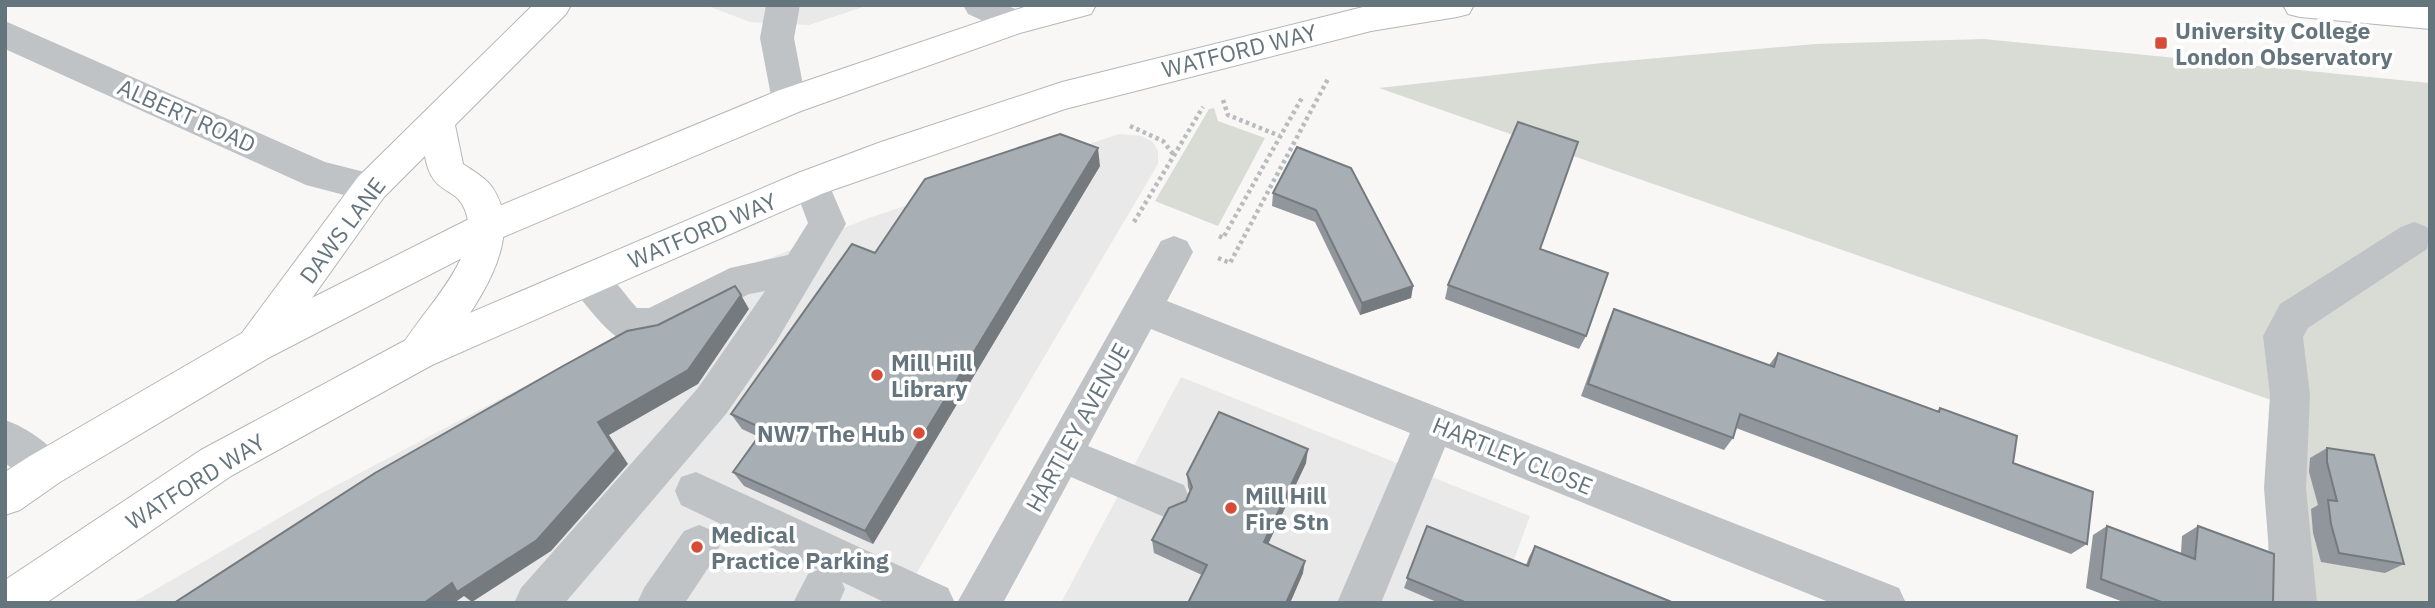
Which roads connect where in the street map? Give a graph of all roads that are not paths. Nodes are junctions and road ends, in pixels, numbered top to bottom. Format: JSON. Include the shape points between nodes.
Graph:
{"nodes":[{"id":1,"x":554,"y":5,"type":"edge"},
{"id":2,"x":783,"y":5,"type":"edge"},
{"id":3,"x":980,"y":5,"type":"edge"},
{"id":4,"x":1079,"y":5,"type":"edge"},
{"id":5,"x":1457,"y":5,"type":"edge"},
{"id":6,"x":2300,"y":5,"type":"edge"},
{"id":7,"x":2430,"y":17,"type":"edge"},
{"id":8,"x":1014,"y":22,"type":"junction"},
{"id":9,"x":5,"y":34,"type":"edge"},
{"id":10,"x":789,"y":101,"type":"junction"},
{"id":11,"x":437,"y":123,"type":"junction"},
{"id":12,"x":811,"y":183,"type":"junction"},
{"id":13,"x":371,"y":187,"type":"junction"},
{"id":14,"x":488,"y":227,"type":"junction"},
{"id":15,"x":2414,"y":239,"type":"dead end"},
{"id":16,"x":1174,"y":252,"type":"dead end"},
{"id":17,"x":799,"y":269,"type":"junction"},
{"id":18,"x":588,"y":280,"type":"junction"},
{"id":19,"x":1142,"y":308,"type":"junction"},
{"id":20,"x":256,"y":345,"type":"junction"},
{"id":21,"x":418,"y":353,"type":"junction"},
{"id":22,"x":1434,"y":424,"type":"junction"},
{"id":23,"x":5,"y":438,"type":"edge"},
{"id":24,"x":1062,"y":454,"type":"junction"},
{"id":25,"x":45,"y":469,"type":"junction"},
{"id":26,"x":696,"y":491,"type":"dead end"},
{"id":27,"x":5,"y":496,"type":"edge"},
{"id":28,"x":1169,"y":499,"type":"dead end"},
{"id":29,"x":699,"y":545,"type":"dead end"},
{"id":30,"x":8,"y":603,"type":"edge"},
{"id":31,"x":536,"y":603,"type":"edge"},
{"id":32,"x":659,"y":603,"type":"edge"},
{"id":33,"x":933,"y":603,"type":"edge"},
{"id":34,"x":979,"y":603,"type":"edge"},
{"id":35,"x":1359,"y":603,"type":"edge"},
{"id":36,"x":1884,"y":603,"type":"edge"},
{"id":37,"x":2295,"y":603,"type":"edge"}],
"edges":[{"from":1,"to":11,"type":"main road","name":"DAWS LANE"},
{"from":2,"to":10,"type":"street","via":[[777,38]]},
{"from":3,"to":8,"type":"street"},
{"from":4,"to":8,"type":"main road"},
{"from":5,"to":12,"type":"main road","name":"WATFORD WAY","via":[[1371,18],[1075,93]]},
{"from":6,"to":7,"type":"main road"},
{"from":8,"to":10,"type":"main road"},
{"from":9,"to":13,"type":"street","name":"ALBERT ROAD","via":[[319,175]]},
{"from":10,"to":14,"type":"main road"},
{"from":11,"to":13,"type":"main road","name":"DAWS LANE"},
{"from":11,"to":14,"type":"main road","via":[[446,171],[479,198]]},
{"from":12,"to":17,"type":"street","via":[[827,223]]},
{"from":12,"to":18,"type":"main road","name":"WATFORD WAY"},
{"from":13,"to":20,"type":"main road","name":"DAWS LANE"},
{"from":14,"to":20,"type":"main road"},
{"from":14,"to":21,"type":"main road","via":[[469,284]]},
{"from":15,"to":37,"type":"street","via":[[2294,316],[2283,336],[2290,394],[2286,488]]},
{"from":16,"to":19,"type":"street","name":"HARTLEY AVENUE"},
{"from":17,"to":18,"type":"street","via":[[743,279],[653,324],[628,326]]},
{"from":17,"to":31,"type":"street","via":[[712,401]]},
{"from":18,"to":21,"type":"main road","name":"WATFORD WAY"},
{"from":19,"to":22,"type":"street","name":"HARTLEY CLOSE"},
{"from":19,"to":24,"type":"street","name":"HARTLEY AVENUE"},
{"from":20,"to":25,"type":"main road"},
{"from":21,"to":30,"type":"main road","name":"WATFORD WAY","via":[[216,463]]},
{"from":22,"to":35,"type":"street"},
{"from":22,"to":36,"type":"street","name":"HARTLEY CLOSE"},
{"from":23,"to":25,"type":"street"},
{"from":24,"to":28,"type":"street"},
{"from":24,"to":34,"type":"street","name":"HARTLEY AVENUE"},
{"from":25,"to":27,"type":"main road"},
{"from":26,"to":33,"type":"street"},
{"from":29,"to":32,"type":"street"}]}
